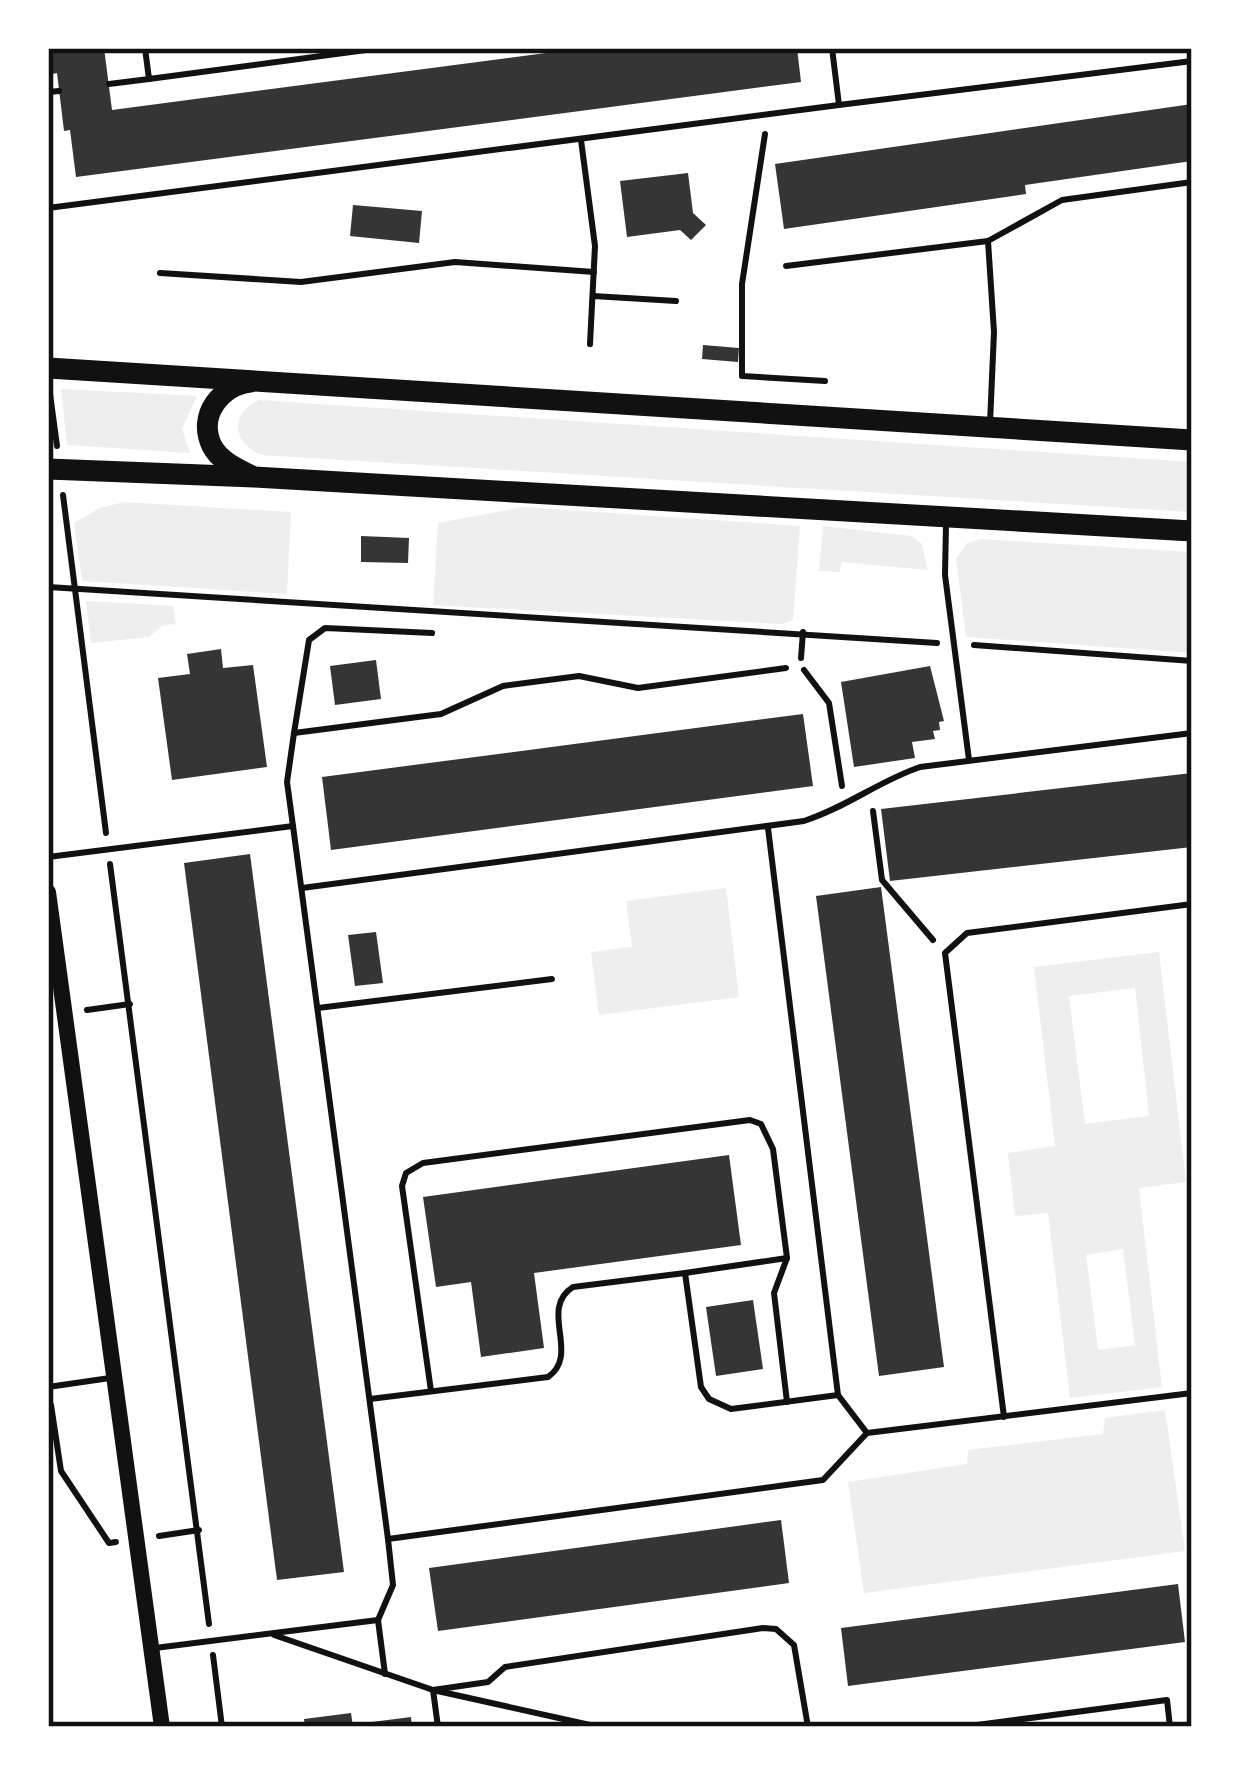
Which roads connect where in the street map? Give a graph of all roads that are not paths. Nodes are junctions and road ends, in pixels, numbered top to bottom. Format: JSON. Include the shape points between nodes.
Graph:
{"nodes":[{"id":1,"x":145,"y":48,"type":"edge"},
{"id":2,"x":381,"y":48,"type":"edge"},
{"id":3,"x":832,"y":48,"type":"edge"},
{"id":4,"x":1192,"y":61,"type":"edge"},
{"id":5,"x":148,"y":79,"type":"junction"},
{"id":6,"x":109,"y":84,"type":"dead end"},
{"id":7,"x":59,"y":91,"type":"dead end"},
{"id":8,"x":48,"y":92,"type":"edge"},
{"id":9,"x":839,"y":105,"type":"junction"},
{"id":10,"x":581,"y":140,"type":"junction"},
{"id":11,"x":1192,"y":182,"type":"edge"},
{"id":12,"x":48,"y":208,"type":"edge"},
{"id":13,"x":988,"y":241,"type":"junction"},
{"id":14,"x":786,"y":266,"type":"dead end"},
{"id":15,"x":594,"y":272,"type":"junction"},
{"id":16,"x":160,"y":273,"type":"dead end"},
{"id":17,"x":593,"y":296,"type":"junction"},
{"id":18,"x":676,"y":301,"type":"dead end"},
{"id":19,"x":590,"y":344,"type":"dead end"},
{"id":20,"x":48,"y":368,"type":"edge"},
{"id":21,"x":262,"y":380,"type":"junction"},
{"id":22,"x":989,"y":428,"type":"junction"},
{"id":23,"x":1192,"y":440,"type":"edge"},
{"id":24,"x":48,"y":469,"type":"edge"},
{"id":25,"x":254,"y":477,"type":"junction"},
{"id":26,"x":946,"y":515,"type":"junction"},
{"id":27,"x":1192,"y":531,"type":"edge"},
{"id":28,"x":432,"y":633,"type":"dead end"},
{"id":29,"x":786,"y":668,"type":"dead end"},
{"id":30,"x":294,"y":733,"type":"junction"},
{"id":31,"x":1192,"y":733,"type":"edge"},
{"id":32,"x":969,"y":760,"type":"junction"},
{"id":33,"x":293,"y":826,"type":"junction"},
{"id":34,"x":768,"y":828,"type":"junction"},
{"id":35,"x":48,"y":857,"type":"edge"},
{"id":36,"x":302,"y":888,"type":"junction"},
{"id":37,"x":48,"y":892,"type":"edge"},
{"id":38,"x":1192,"y":904,"type":"edge"},
{"id":39,"x":552,"y":979,"type":"dead end"},
{"id":40,"x":318,"y":1008,"type":"junction"},
{"id":41,"x":788,"y":1258,"type":"junction"},
{"id":42,"x":685,"y":1273,"type":"junction"},
{"id":43,"x":114,"y":1378,"type":"junction"},
{"id":44,"x":48,"y":1387,"type":"edge"},
{"id":45,"x":431,"y":1391,"type":"junction"},
{"id":46,"x":1192,"y":1393,"type":"edge"},
{"id":47,"x":838,"y":1395,"type":"junction"},
{"id":48,"x":370,"y":1399,"type":"junction"},
{"id":49,"x":787,"y":1402,"type":"junction"},
{"id":50,"x":1004,"y":1417,"type":"junction"},
{"id":51,"x":867,"y":1433,"type":"junction"},
{"id":52,"x":388,"y":1539,"type":"junction"},
{"id":53,"x":378,"y":1620,"type":"junction"},
{"id":54,"x":272,"y":1634,"type":"junction"},
{"id":55,"x":151,"y":1648,"type":"junction"},
{"id":56,"x":385,"y":1674,"type":"junction"},
{"id":57,"x":433,"y":1690,"type":"junction"},
{"id":58,"x":162,"y":1727,"type":"edge"},
{"id":59,"x":438,"y":1727,"type":"edge"},
{"id":60,"x":599,"y":1727,"type":"edge"},
{"id":61,"x":808,"y":1727,"type":"edge"},
{"id":62,"x":962,"y":1727,"type":"edge"},
{"id":63,"x":1170,"y":1727,"type":"edge"}],
"edges":[{"from":1,"to":5,"type":"lane"},
{"from":2,"to":5,"type":"lane"},
{"from":3,"to":9,"type":"lane"},
{"from":4,"to":9,"type":"lane"},
{"from":5,"to":6,"type":"lane"},
{"from":7,"to":8,"type":"lane"},
{"from":9,"to":10,"type":"lane"},
{"from":10,"to":12,"type":"lane"},
{"from":10,"to":15,"type":"lane"},
{"from":11,"to":13,"type":"lane","via":[[1062,200]]},
{"from":13,"to":14,"type":"lane"},
{"from":13,"to":22,"type":"lane"},
{"from":15,"to":16,"type":"lane","via":[[455,262],[301,282]]},
{"from":15,"to":17,"type":"lane"},
{"from":17,"to":18,"type":"lane"},
{"from":17,"to":19,"type":"lane"},
{"from":20,"to":21,"type":"main road"},
{"from":21,"to":22,"type":"main road"},
{"from":21,"to":25,"type":"main road","via":[[221,393],[207,427],[219,456]]},
{"from":22,"to":23,"type":"main road"},
{"from":24,"to":25,"type":"main road"},
{"from":25,"to":26,"type":"main road"},
{"from":26,"to":27,"type":"main road"},
{"from":26,"to":32,"type":"lane"},
{"from":28,"to":30,"type":"lane","via":[[316,632]]},
{"from":29,"to":30,"type":"lane","via":[[638,688],[579,676],[503,686],[441,714]]},
{"from":30,"to":33,"type":"lane","via":[[287,782]]},
{"from":31,"to":32,"type":"lane"},
{"from":32,"to":34,"type":"lane","via":[[920,767],[832,812]]},
{"from":33,"to":35,"type":"lane"},
{"from":33,"to":36,"type":"lane"},
{"from":34,"to":36,"type":"lane"},
{"from":34,"to":47,"type":"lane"},
{"from":36,"to":40,"type":"lane"},
{"from":37,"to":43,"type":"street"},
{"from":38,"to":50,"type":"lane","via":[[967,932],[945,952]]},
{"from":39,"to":40,"type":"lane"},
{"from":40,"to":48,"type":"lane"},
{"from":41,"to":42,"type":"lane"},
{"from":41,"to":45,"type":"lane","via":[[773,1149],[750,1120],[423,1163],[402,1186]]},
{"from":41,"to":49,"type":"lane","via":[[774,1293]]},
{"from":42,"to":45,"type":"lane","via":[[562,1294],[562,1358],[548,1377]]},
{"from":42,"to":49,"type":"lane","via":[[709,1399],[731,1409]]},
{"from":43,"to":44,"type":"lane"},
{"from":43,"to":55,"type":"street"},
{"from":45,"to":48,"type":"lane"},
{"from":46,"to":50,"type":"lane"},
{"from":47,"to":49,"type":"lane"},
{"from":47,"to":51,"type":"lane"},
{"from":48,"to":52,"type":"lane"},
{"from":50,"to":51,"type":"lane"},
{"from":51,"to":52,"type":"lane","via":[[823,1480]]},
{"from":52,"to":53,"type":"lane","via":[[393,1585]]},
{"from":53,"to":54,"type":"lane"},
{"from":53,"to":56,"type":"lane"},
{"from":54,"to":55,"type":"lane"},
{"from":54,"to":56,"type":"lane"},
{"from":55,"to":58,"type":"street"},
{"from":56,"to":57,"type":"lane"},
{"from":57,"to":59,"type":"lane"},
{"from":57,"to":60,"type":"lane"},
{"from":57,"to":61,"type":"lane","via":[[488,1682],[505,1667],[776,1629],[794,1645]]},
{"from":62,"to":63,"type":"lane","via":[[1166,1700]]}]}
